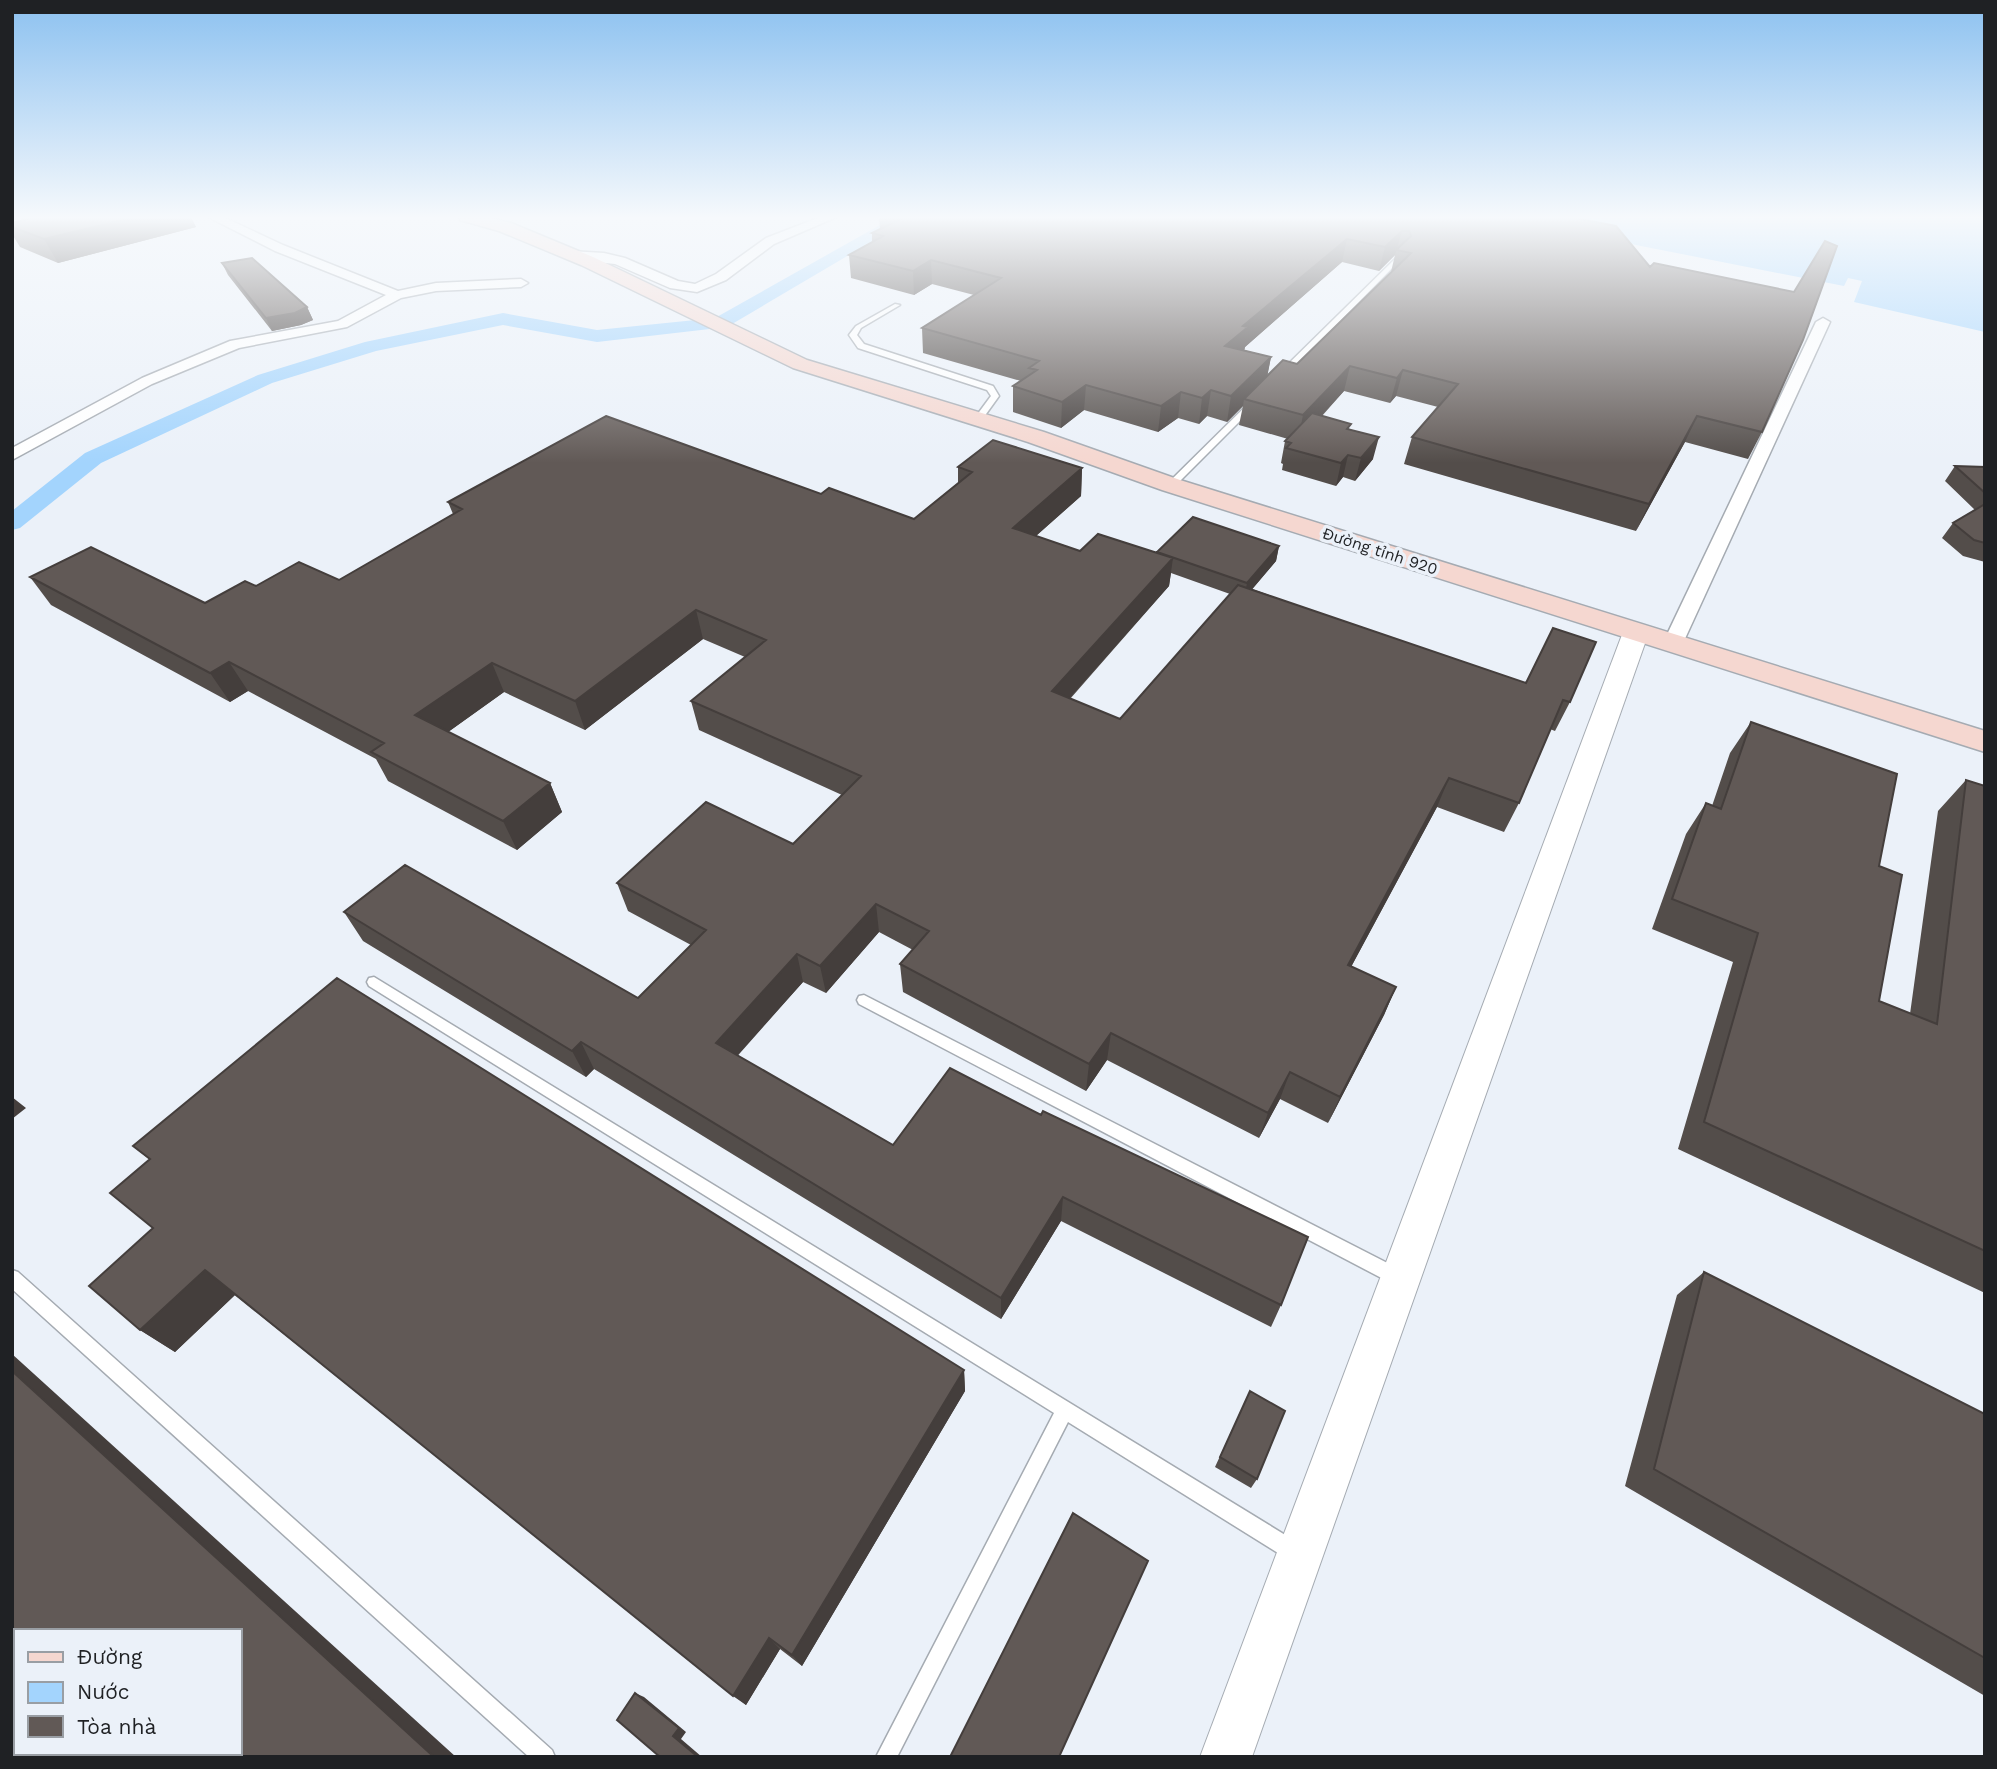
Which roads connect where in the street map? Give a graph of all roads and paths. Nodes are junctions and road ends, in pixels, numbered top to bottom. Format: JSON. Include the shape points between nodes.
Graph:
{"nodes":[{"id":1,"x":390,"y":299,"type":"edge"},
{"id":2,"x":665,"y":299,"type":"edge"},
{"id":3,"x":1359,"y":299,"type":"edge"},
{"id":4,"x":897,"y":305,"type":"dead end"},
{"id":5,"x":1823,"y":322,"type":"edge"},
{"id":6,"x":1276,"y":381,"type":"edge"},
{"id":7,"x":1257,"y":400,"type":"edge"},
{"id":8,"x":978,"y":419,"type":"junction"},
{"id":9,"x":12,"y":455,"type":"edge"},
{"id":10,"x":1171,"y":485,"type":"junction"},
{"id":11,"x":1636,"y":632,"type":"junction"},
{"id":12,"x":1673,"y":643,"type":"junction"},
{"id":13,"x":1985,"y":742,"type":"edge"},
{"id":14,"x":374,"y":982,"type":"dead end"},
{"id":15,"x":864,"y":1000,"type":"dead end"},
{"id":16,"x":12,"y":1278,"type":"edge"},
{"id":17,"x":1400,"y":1279,"type":"junction"},
{"id":18,"x":1065,"y":1410,"type":"junction"},
{"id":19,"x":1299,"y":1555,"type":"junction"},
{"id":20,"x":545,"y":1757,"type":"edge"},
{"id":21,"x":886,"y":1757,"type":"edge"},
{"id":22,"x":1226,"y":1757,"type":"edge"}],
"edges":[{"from":1,"to":9,"type":"street","via":[[342,324],[235,344],[188,362]]},
{"from":2,"to":8,"type":"main road","name":"Đường tỉnh 920","via":[[777,354]]},
{"from":3,"to":6,"type":"lane"},
{"from":4,"to":8,"type":"lane","via":[[858,327],[853,335],[861,346],[990,388],[995,396]]},
{"from":5,"to":12,"type":"street"},
{"from":7,"to":10,"type":"lane"},
{"from":8,"to":10,"type":"main road","name":"Đường tỉnh 920"},
{"from":10,"to":11,"type":"main road","name":"Đường tỉnh 920"},
{"from":11,"to":12,"type":"main road","name":"Đường tỉnh 920"},
{"from":11,"to":17,"type":"street"},
{"from":12,"to":13,"type":"main road","name":"Đường tỉnh 920"},
{"from":14,"to":18,"type":"lane"},
{"from":15,"to":17,"type":"lane"},
{"from":16,"to":20,"type":"lane"},
{"from":17,"to":19,"type":"street"},
{"from":18,"to":19,"type":"lane"},
{"from":18,"to":21,"type":"lane"},
{"from":19,"to":22,"type":"street"}]}
